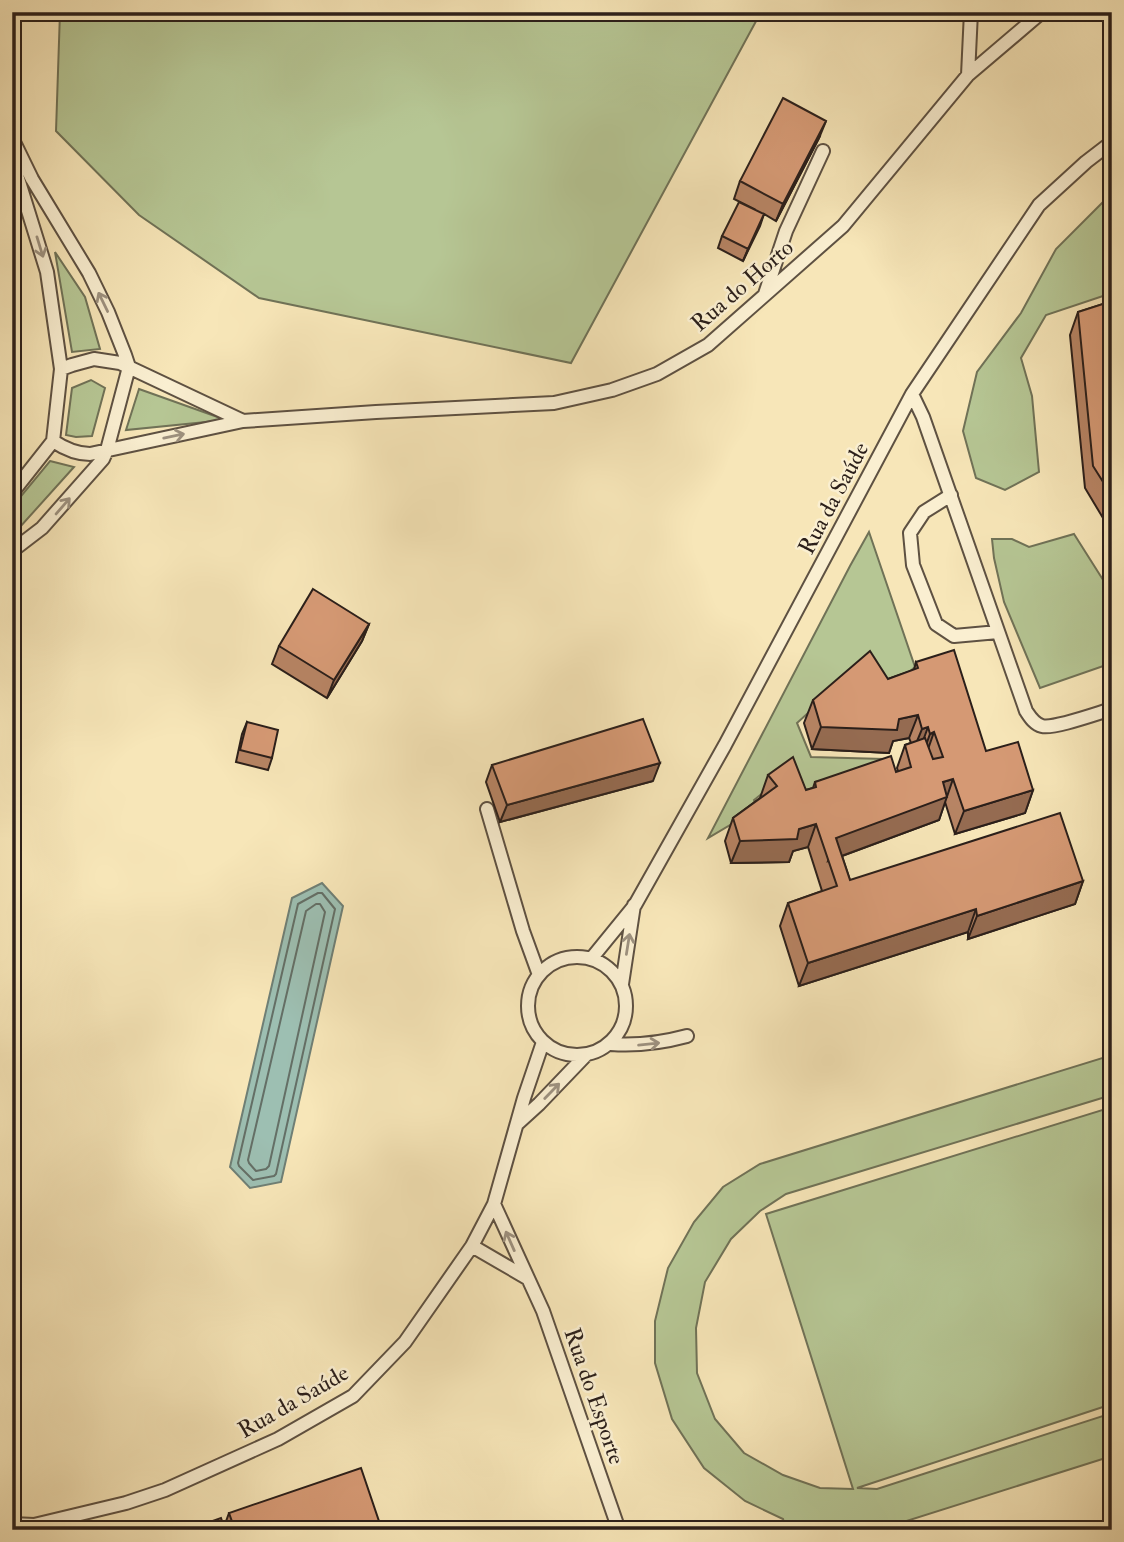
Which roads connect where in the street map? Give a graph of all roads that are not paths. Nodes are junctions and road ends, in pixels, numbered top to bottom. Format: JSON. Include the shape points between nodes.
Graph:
{"nodes":[{"id":1,"x":971,"y":12,"type":"edge"},
{"id":2,"x":1042,"y":12,"type":"edge"},
{"id":3,"x":968,"y":75,"type":"junction"},
{"id":4,"x":12,"y":138,"type":"edge"},
{"id":5,"x":1112,"y":142,"type":"edge"},
{"id":6,"x":823,"y":151,"type":"edge"},
{"id":7,"x":12,"y":159,"type":"edge"},
{"id":8,"x":765,"y":295,"type":"junction"},
{"id":9,"x":129,"y":367,"type":"junction"},
{"id":10,"x":61,"y":369,"type":"junction"},
{"id":11,"x":912,"y":394,"type":"junction"},
{"id":12,"x":243,"y":421,"type":"junction"},
{"id":13,"x":53,"y":441,"type":"junction"},
{"id":14,"x":107,"y":450,"type":"junction"},
{"id":15,"x":12,"y":493,"type":"edge"},
{"id":16,"x":951,"y":495,"type":"junction"},
{"id":17,"x":12,"y":551,"type":"edge"},
{"id":18,"x":999,"y":632,"type":"junction"},
{"id":19,"x":1112,"y":709,"type":"edge"},
{"id":20,"x":487,"y":809,"type":"dead end"},
{"id":21,"x":635,"y":905,"type":"junction"},
{"id":22,"x":591,"y":958,"type":"junction"},
{"id":23,"x":538,"y":975,"type":"junction"},
{"id":24,"x":622,"y":984,"type":"junction"},
{"id":25,"x":687,"y":1036,"type":"dead end"},
{"id":26,"x":543,"y":1042,"type":"junction"},
{"id":27,"x":611,"y":1044,"type":"junction"},
{"id":28,"x":586,"y":1055,"type":"junction"},
{"id":29,"x":516,"y":1125,"type":"junction"},
{"id":30,"x":494,"y":1204,"type":"junction"},
{"id":31,"x":472,"y":1246,"type":"junction"},
{"id":32,"x":527,"y":1278,"type":"junction"},
{"id":33,"x":12,"y":1524,"type":"edge"},
{"id":34,"x":31,"y":1528,"type":"edge"},
{"id":35,"x":619,"y":1530,"type":"edge"}],
"edges":[{"from":1,"to":3,"type":"lane"},
{"from":2,"to":3,"type":"lane","name":"Rua do Horto"},
{"from":3,"to":8,"type":"lane","name":"Rua do Horto","via":[[843,226]]},
{"from":9,"to":4,"type":"lane","one_way":true,"via":[[89,274]]},
{"from":5,"to":11,"type":"lane","name":"Rua da Saúde","via":[[1039,205]]},
{"from":6,"to":8,"type":"lane","via":[[786,231]]},
{"from":7,"to":10,"type":"lane","one_way":true,"via":[[47,272]]},
{"from":8,"to":12,"type":"lane","name":"Rua do Horto","via":[[708,345],[657,374],[612,390],[554,403]]},
{"from":9,"to":10,"type":"lane","name":"Rua do Horto","via":[[94,359]]},
{"from":9,"to":12,"type":"lane","name":"Rua do Horto"},
{"from":9,"to":14,"type":"lane"},
{"from":10,"to":13,"type":"lane"},
{"from":11,"to":16,"type":"lane"},
{"from":11,"to":21,"type":"lane","name":"Rua da Saúde","via":[[726,745]]},
{"from":14,"to":12,"type":"lane","name":"Rua do Horto","one_way":true},
{"from":13,"to":14,"type":"lane","name":"Rua do Horto","via":[[81,454]]},
{"from":13,"to":15,"type":"lane"},
{"from":17,"to":14,"type":"lane","one_way":true,"via":[[42,528]]},
{"from":16,"to":18,"type":"lane"},
{"from":16,"to":18,"type":"lane","via":[[924,512],[910,533],[913,565],[936,624],[954,636]]},
{"from":18,"to":19,"type":"lane","via":[[1034,722],[1054,726]]},
{"from":20,"to":23,"type":"lane"},
{"from":21,"to":22,"type":"lane","name":"Rua da Saúde"},
{"from":24,"to":21,"type":"lane","name":"Rua da Saúde","one_way":true},
{"from":22,"to":23,"type":"lane","via":[[562,959]]},
{"from":22,"to":24,"type":"lane","via":[[604,964]]},
{"from":23,"to":26,"type":"lane","via":[[528,1009]]},
{"from":24,"to":27,"type":"lane","name":"Rua da Saúde","via":[[627,1009],[624,1025]]},
{"from":27,"to":25,"type":"lane","one_way":true,"via":[[657,1044]]},
{"from":26,"to":28,"type":"lane","via":[[570,1056]]},
{"from":26,"to":29,"type":"lane","name":"Rua da Saúde"},
{"from":27,"to":28,"type":"lane"},
{"from":29,"to":28,"type":"lane","one_way":true},
{"from":29,"to":30,"type":"lane","name":"Rua da Saúde"},
{"from":30,"to":31,"type":"lane","name":"Rua da Saúde"},
{"from":32,"to":30,"type":"lane","name":"Rua do Esporte","one_way":true},
{"from":31,"to":32,"type":"lane"},
{"from":31,"to":34,"type":"lane","name":"Rua da Saúde","via":[[405,1342],[353,1396],[278,1439],[165,1490]]},
{"from":32,"to":35,"type":"lane","name":"Rua do Esporte","via":[[543,1311]]},
{"from":33,"to":34,"type":"lane","name":"Rua da Saúde"}]}
